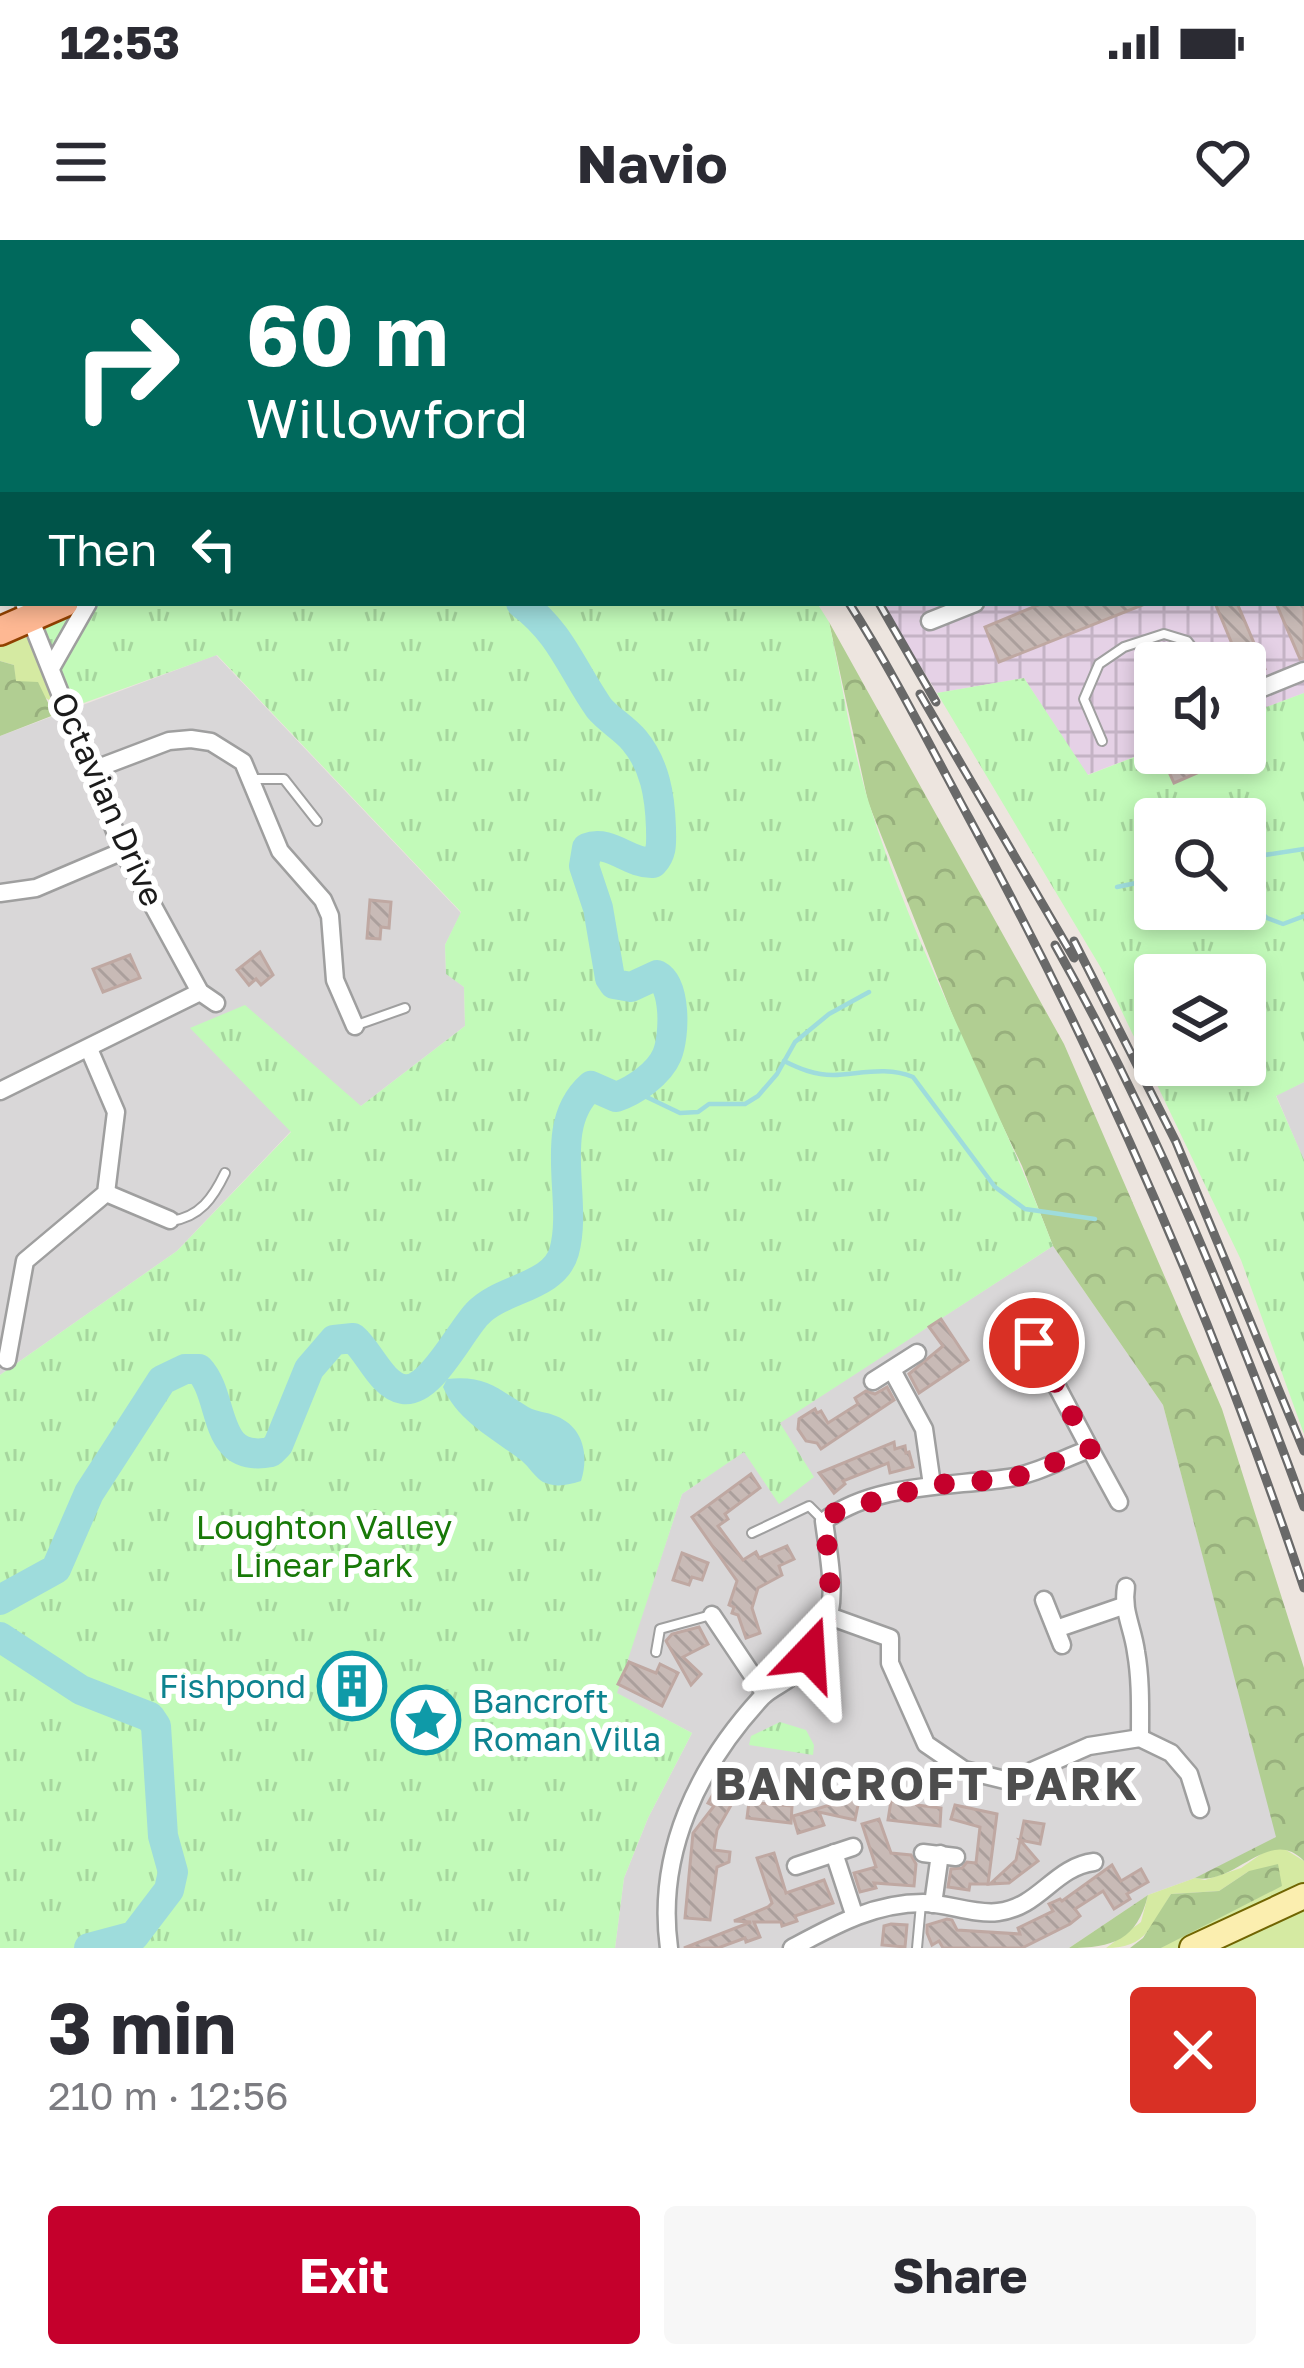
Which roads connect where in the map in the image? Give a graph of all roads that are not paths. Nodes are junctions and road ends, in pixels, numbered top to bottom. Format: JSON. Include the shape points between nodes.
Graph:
{"nodes":[{"id":1,"x":86,"y":606,"type":"edge"},
{"id":2,"x":968,"y":606,"type":"edge"},
{"id":3,"x":27,"y":610,"type":"edge"},
{"id":4,"x":930,"y":621,"type":"dead end"},
{"id":5,"x":0,"y":631,"type":"edge"},
{"id":6,"x":1139,"y":642,"type":"edge"},
{"id":7,"x":1188,"y":642,"type":"edge"},
{"id":8,"x":1134,"y":644,"type":"edge"},
{"id":9,"x":51,"y":668,"type":"junction"},
{"id":10,"x":1304,"y":671,"type":"edge"},
{"id":11,"x":1266,"y":686,"type":"edge"},
{"id":12,"x":1102,"y":741,"type":"dead end"},
{"id":13,"x":90,"y":771,"type":"junction"},
{"id":14,"x":253,"y":779,"type":"junction"},
{"id":15,"x":317,"y":821,"type":"dead end"},
{"id":16,"x":123,"y":851,"type":"junction"},
{"id":17,"x":0,"y":893,"type":"edge"},
{"id":18,"x":200,"y":992,"type":"junction"},
{"id":19,"x":216,"y":1003,"type":"dead end"},
{"id":20,"x":405,"y":1008,"type":"dead end"},
{"id":21,"x":356,"y":1026,"type":"joint"},
{"id":22,"x":89,"y":1049,"type":"junction"},
{"id":23,"x":0,"y":1091,"type":"edge"},
{"id":24,"x":225,"y":1173,"type":"dead end"},
{"id":25,"x":106,"y":1193,"type":"junction"},
{"id":26,"x":170,"y":1220,"type":"joint"},
{"id":27,"x":1034,"y":1343,"type":"dead end"},
{"id":28,"x":916,"y":1353,"type":"dead end"},
{"id":29,"x":7,"y":1360,"type":"dead end"},
{"id":30,"x":892,"y":1370,"type":"junction"},
{"id":31,"x":873,"y":1381,"type":"dead end"},
{"id":32,"x":1090,"y":1449,"type":"junction"},
{"id":33,"x":932,"y":1485,"type":"junction"},
{"id":34,"x":1119,"y":1502,"type":"dead end"},
{"id":35,"x":830,"y":1516,"type":"junction"},
{"id":36,"x":752,"y":1533,"type":"dead end"},
{"id":37,"x":1044,"y":1600,"type":"dead end"},
{"id":38,"x":712,"y":1615,"type":"joint"},
{"id":39,"x":829,"y":1616,"type":"junction"},
{"id":40,"x":656,"y":1652,"type":"dead end"},
{"id":41,"x":765,"y":1694,"type":"junction"},
{"id":42,"x":1140,"y":1738,"type":"junction"},
{"id":43,"x":1200,"y":1809,"type":"dead end"},
{"id":44,"x":853,"y":1847,"type":"dead end"},
{"id":45,"x":834,"y":1852,"type":"junction"},
{"id":46,"x":940,"y":1854,"type":"dead end"},
{"id":47,"x":1094,"y":1862,"type":"dead end"},
{"id":48,"x":796,"y":1866,"type":"dead end"},
{"id":49,"x":1296,"y":1899,"type":"edge"},
{"id":50,"x":927,"y":1904,"type":"junction"},
{"id":51,"x":854,"y":1914,"type":"junction"},
{"id":52,"x":669,"y":1948,"type":"edge"},
{"id":53,"x":792,"y":1948,"type":"edge"},
{"id":54,"x":917,"y":1948,"type":"edge"},
{"id":55,"x":1192,"y":1948,"type":"edge"}],
"edges":[{"from":1,"to":9,"type":"street"},
{"from":2,"to":4,"type":"street"},
{"from":3,"to":5,"type":"main road"},
{"from":3,"to":9,"type":"street","name":"Octavian Drive"},
{"from":6,"to":7,"type":"lane","via":[[1164,634]]},
{"from":8,"to":12,"type":"lane","via":[[1099,664],[1084,699]]},
{"from":9,"to":13,"type":"street","name":"Octavian Drive"},
{"from":10,"to":11,"type":"street"},
{"from":13,"to":14,"type":"street","via":[[191,739],[228,750]]},
{"from":13,"to":16,"type":"street","name":"Octavian Drive"},
{"from":14,"to":15,"type":"lane","via":[[284,779]]},
{"from":14,"to":21,"type":"street","via":[[280,851],[330,916],[334,980]]},
{"from":16,"to":17,"type":"street","via":[[36,888]]},
{"from":16,"to":18,"type":"street","name":"Octavian Drive"},
{"from":18,"to":19,"type":"street"},
{"from":18,"to":22,"type":"street"},
{"from":20,"to":21,"type":"lane"},
{"from":22,"to":23,"type":"street"},
{"from":22,"to":25,"type":"street","via":[[116,1112]]},
{"from":24,"to":26,"type":"lane","via":[[207,1204]]},
{"from":25,"to":26,"type":"street"},
{"from":25,"to":29,"type":"street","via":[[25,1261]]},
{"from":27,"to":32,"type":"street"},
{"from":28,"to":30,"type":"street"},
{"from":30,"to":31,"type":"street"},
{"from":30,"to":33,"type":"street","via":[[924,1429]]},
{"from":32,"to":33,"type":"street","via":[[1014,1478]]},
{"from":32,"to":34,"type":"street"},
{"from":33,"to":35,"type":"street"},
{"from":35,"to":36,"type":"lane","via":[[808,1506]]},
{"from":35,"to":39,"type":"street"},
{"from":37,"to":42,"type":"street","via":[[1059,1637],[1124,1596],[1136,1647]]},
{"from":38,"to":40,"type":"lane","via":[[660,1629]]},
{"from":38,"to":41,"type":"street"},
{"from":39,"to":41,"type":"street","via":[[794,1675]]},
{"from":39,"to":42,"type":"street","via":[[890,1637],[890,1663],[926,1744],[964,1771],[1009,1780],[1089,1746]]},
{"from":41,"to":52,"type":"street","via":[[714,1762],[675,1837],[666,1883]]},
{"from":42,"to":43,"type":"street","via":[[1189,1774]]},
{"from":44,"to":45,"type":"street"},
{"from":45,"to":48,"type":"street"},
{"from":45,"to":51,"type":"street"},
{"from":46,"to":50,"type":"street"},
{"from":47,"to":50,"type":"street","via":[[1071,1864],[1041,1895],[998,1912]]},
{"from":49,"to":55,"type":"street"},
{"from":50,"to":51,"type":"street"},
{"from":50,"to":54,"type":"lane"},
{"from":51,"to":53,"type":"street"}]}
